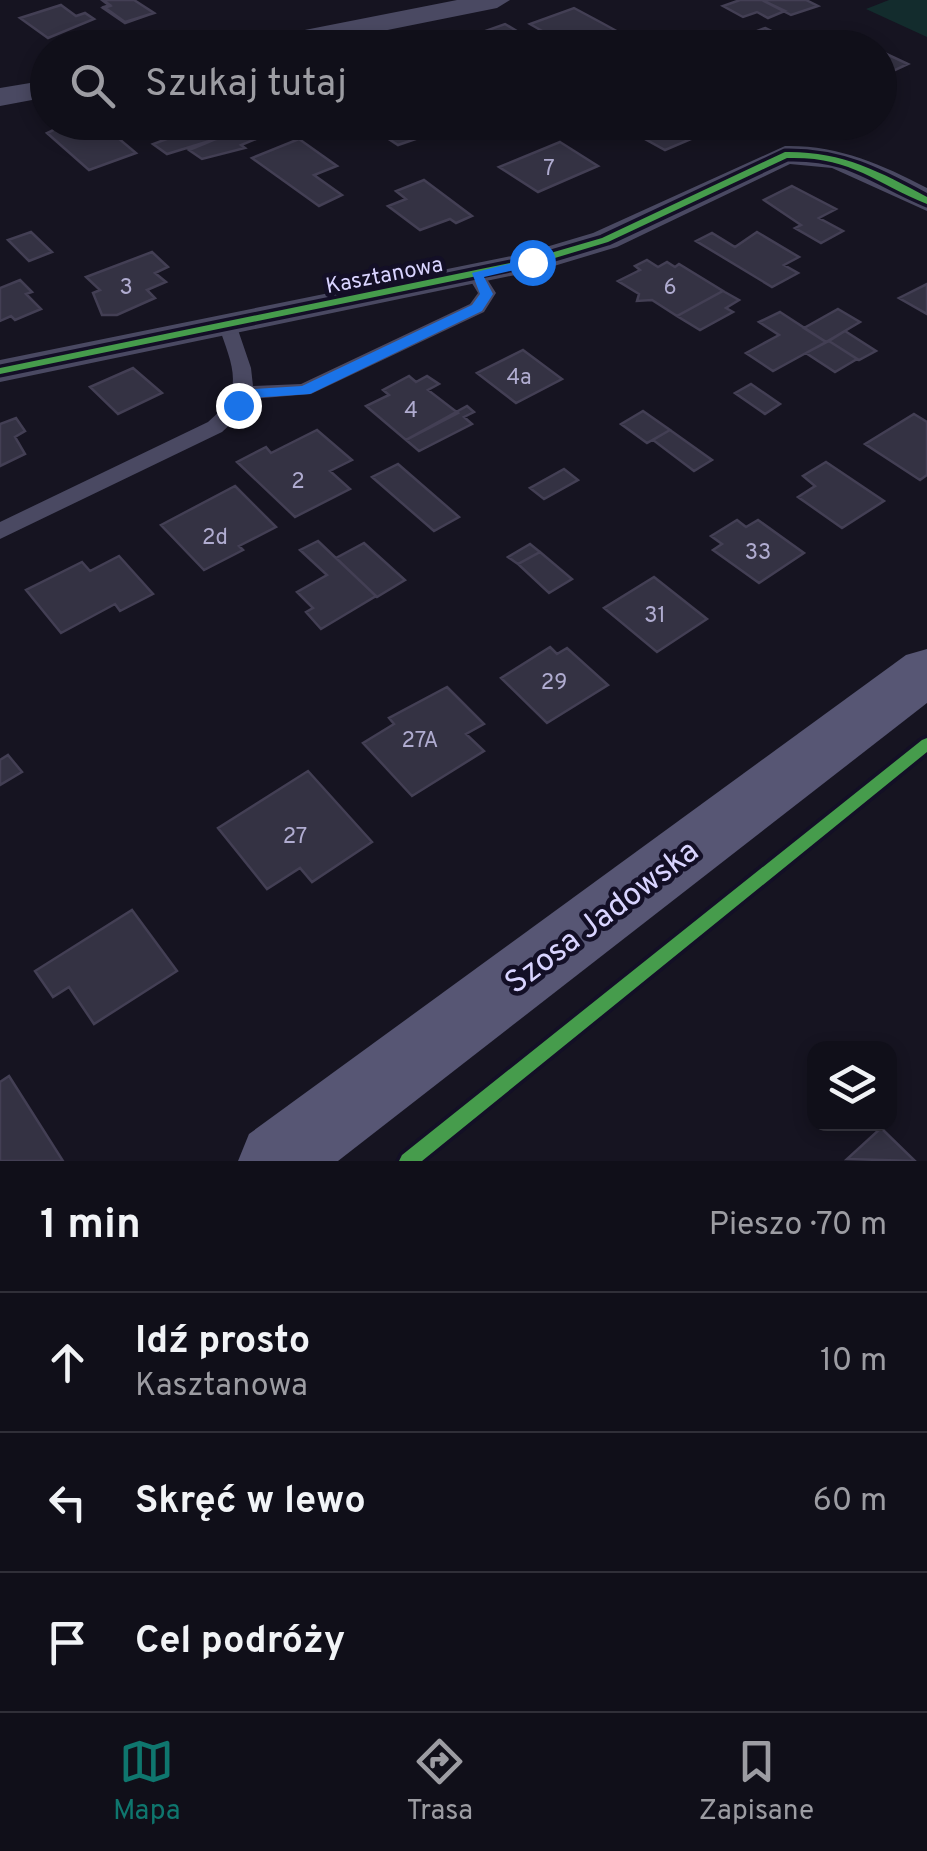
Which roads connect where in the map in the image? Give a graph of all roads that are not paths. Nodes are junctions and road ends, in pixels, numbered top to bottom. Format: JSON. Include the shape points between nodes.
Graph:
{"nodes":[{"id":1,"x":497,"y":0,"type":"edge"},
{"id":2,"x":345,"y":30,"type":"edge"},
{"id":3,"x":30,"y":92,"type":"edge"},
{"id":4,"x":0,"y":98,"type":"edge"},
{"id":5,"x":927,"y":201,"type":"edge"},
{"id":6,"x":476,"y":275,"type":"junction"},
{"id":7,"x":227,"y":324,"type":"junction"},
{"id":8,"x":0,"y":371,"type":"edge"},
{"id":9,"x":244,"y":393,"type":"junction"},
{"id":10,"x":0,"y":531,"type":"edge"},
{"id":11,"x":927,"y":671,"type":"edge"},
{"id":12,"x":276,"y":1161,"type":"edge"}],
"edges":[{"from":1,"to":2,"type":"street"},
{"from":3,"to":4,"type":"street"},
{"from":5,"to":6,"type":"street","name":"Kasztanowa","via":[[848,160],[786,156],[605,240]]},
{"from":6,"to":7,"type":"street","name":"Kasztanowa"},
{"from":6,"to":9,"type":"lane","via":[[487,294],[477,308],[304,390]]},
{"from":7,"to":8,"type":"street","name":"Kasztanowa"},
{"from":7,"to":9,"type":"lane","via":[[246,378]]},
{"from":9,"to":10,"type":"lane","via":[[215,427]]},
{"from":11,"to":12,"type":"main road","name":"Szosa Jadowska"}]}
